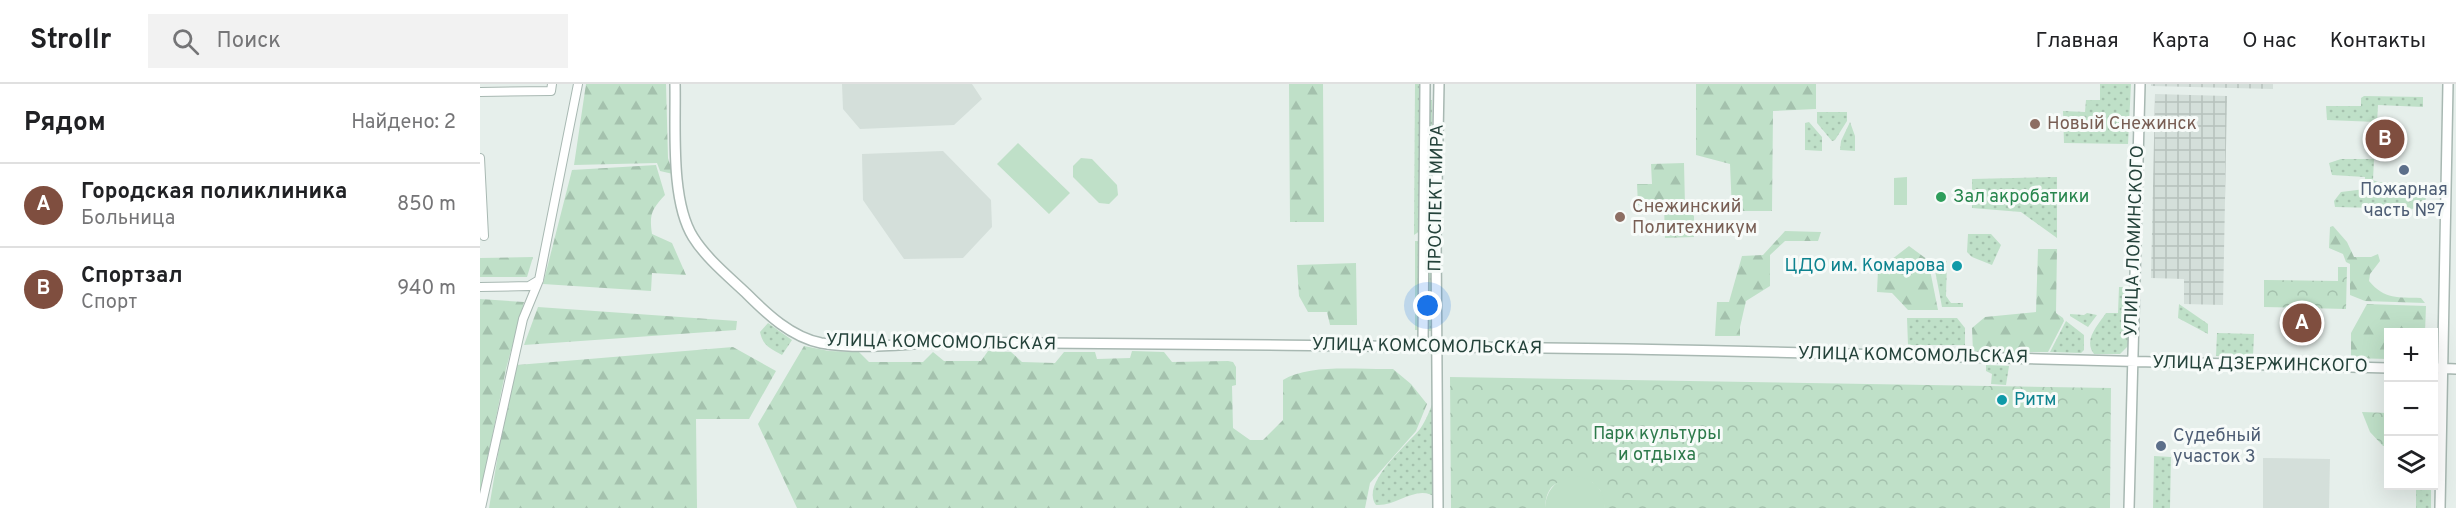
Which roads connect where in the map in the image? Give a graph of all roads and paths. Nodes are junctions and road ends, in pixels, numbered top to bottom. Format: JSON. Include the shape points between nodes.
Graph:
{"nodes":[{"id":1,"x":578,"y":84,"type":"edge"},
{"id":2,"x":675,"y":84,"type":"edge"},
{"id":3,"x":2140,"y":84,"type":"edge"},
{"id":4,"x":2448,"y":84,"type":"edge"},
{"id":5,"x":552,"y":88,"type":"edge"},
{"id":6,"x":1425,"y":89,"type":"edge"},
{"id":7,"x":1439,"y":89,"type":"edge"},
{"id":8,"x":480,"y":92,"type":"edge"},
{"id":9,"x":480,"y":158,"type":"edge"},
{"id":10,"x":484,"y":236,"type":"dead end"},
{"id":11,"x":1424,"y":238,"type":"junction"},
{"id":12,"x":1436,"y":238,"type":"junction"},
{"id":13,"x":539,"y":280,"type":"junction"},
{"id":14,"x":480,"y":287,"type":"edge"},
{"id":15,"x":1424,"y":347,"type":"junction"},
{"id":16,"x":1436,"y":348,"type":"junction"},
{"id":17,"x":2132,"y":362,"type":"junction"},
{"id":18,"x":2384,"y":368,"type":"edge"},
{"id":19,"x":2438,"y":368,"type":"edge"},
{"id":20,"x":2456,"y":369,"type":"edge"},
{"id":21,"x":481,"y":508,"type":"edge"},
{"id":22,"x":1438,"y":508,"type":"edge"},
{"id":23,"x":2129,"y":508,"type":"edge"},
{"id":24,"x":2440,"y":508,"type":"edge"}],
"edges":[{"from":1,"to":13,"type":"street"},
{"from":2,"to":15,"type":"street","name":"УЛИЦА КОМСОМОЛЬСКАЯ","via":[[678,186],[686,223],[701,248],[758,305],[789,330],[819,342]]},
{"from":3,"to":17,"type":"street","name":"УЛИЦА ЛОМИНСКОГО"},
{"from":4,"to":19,"type":"street"},
{"from":5,"to":8,"type":"street"},
{"from":6,"to":7,"type":"street"},
{"from":6,"to":11,"type":"street","name":"ПРОСПЕКТ МИРА"},
{"from":7,"to":12,"type":"street","name":"ПРОСПЕКТ МИРА"},
{"from":9,"to":10,"type":"street"},
{"from":11,"to":12,"type":"street"},
{"from":11,"to":15,"type":"street","name":"ПРОСПЕКТ МИРА"},
{"from":12,"to":16,"type":"street","name":"ПРОСПЕКТ МИРА"},
{"from":13,"to":14,"type":"street","via":[[529,286]]},
{"from":13,"to":21,"type":"street","via":[[523,319]]},
{"from":15,"to":16,"type":"street","name":"УЛИЦА КОМСОМОЛЬСКАЯ"},
{"from":16,"to":17,"type":"street","name":"УЛИЦА КОМСОМОЛЬСКАЯ","via":[[1648,349]]},
{"from":16,"to":22,"type":"street","name":"ПРОСПЕКТ МИРА"},
{"from":17,"to":18,"type":"street","name":"УЛИЦА ДЗЕРЖИНСКОГО"},
{"from":17,"to":23,"type":"street","name":"УЛИЦА ЛОМИНСКОГО"},
{"from":19,"to":20,"type":"street"},
{"from":19,"to":24,"type":"street"}]}
